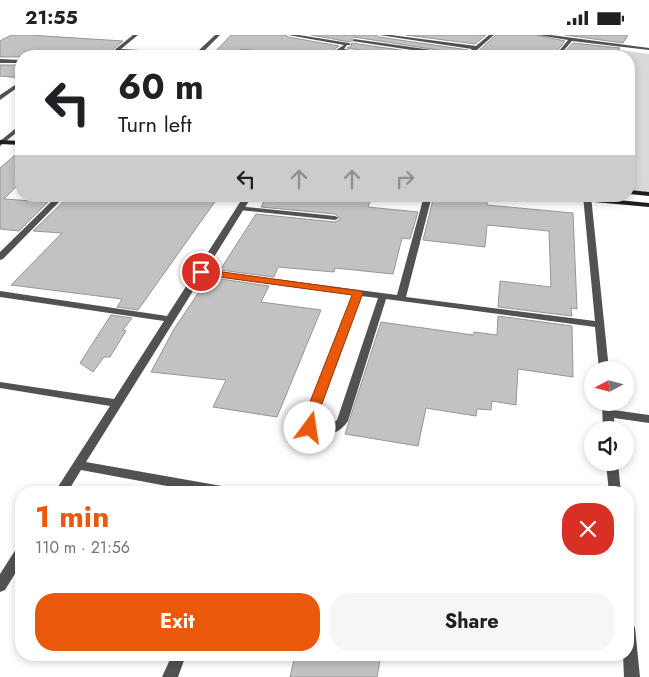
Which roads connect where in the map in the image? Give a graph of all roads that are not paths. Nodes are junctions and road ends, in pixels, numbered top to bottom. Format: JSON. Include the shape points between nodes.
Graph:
{"nodes":[{"id":1,"x":136,"y":35,"type":"edge"},
{"id":2,"x":218,"y":35,"type":"edge"},
{"id":3,"x":290,"y":35,"type":"edge"},
{"id":4,"x":363,"y":35,"type":"edge"},
{"id":5,"x":381,"y":35,"type":"edge"},
{"id":6,"x":492,"y":35,"type":"edge"},
{"id":7,"x":540,"y":35,"type":"edge"},
{"id":8,"x":571,"y":39,"type":"junction"},
{"id":9,"x":352,"y":42,"type":"junction"},
{"id":10,"x":477,"y":48,"type":"junction"},
{"id":11,"x":649,"y":49,"type":"edge"},
{"id":12,"x":117,"y":50,"type":"edge"},
{"id":13,"x":202,"y":50,"type":"edge"},
{"id":14,"x":340,"y":50,"type":"edge"},
{"id":15,"x":414,"y":50,"type":"edge"},
{"id":16,"x":474,"y":50,"type":"edge"},
{"id":17,"x":562,"y":50,"type":"edge"},
{"id":18,"x":0,"y":61,"type":"edge"},
{"id":19,"x":9,"y":61,"type":"junction"},
{"id":20,"x":15,"y":62,"type":"edge"},
{"id":21,"x":0,"y":67,"type":"edge"},
{"id":22,"x":15,"y":87,"type":"edge"},
{"id":23,"x":0,"y":98,"type":"edge"},
{"id":24,"x":15,"y":130,"type":"edge"},
{"id":25,"x":15,"y":138,"type":"edge"},
{"id":26,"x":2,"y":140,"type":"edge"},
{"id":27,"x":15,"y":142,"type":"edge"},
{"id":28,"x":635,"y":193,"type":"edge"},
{"id":29,"x":649,"y":194,"type":"edge"},
{"id":30,"x":55,"y":202,"type":"edge"},
{"id":31,"x":244,"y":202,"type":"edge"},
{"id":32,"x":426,"y":202,"type":"edge"},
{"id":33,"x":586,"y":202,"type":"edge"},
{"id":34,"x":622,"y":202,"type":"edge"},
{"id":35,"x":649,"y":205,"type":"edge"},
{"id":36,"x":240,"y":208,"type":"junction"},
{"id":37,"x":335,"y":218,"type":"dead end"},
{"id":38,"x":0,"y":257,"type":"edge"},
{"id":39,"x":201,"y":272,"type":"junction"},
{"id":40,"x":358,"y":293,"type":"junction"},
{"id":41,"x":0,"y":294,"type":"edge"},
{"id":42,"x":383,"y":296,"type":"junction"},
{"id":43,"x":401,"y":299,"type":"junction"},
{"id":44,"x":171,"y":319,"type":"junction"},
{"id":45,"x":600,"y":325,"type":"junction"},
{"id":46,"x":603,"y":361,"type":"edge"},
{"id":47,"x":0,"y":385,"type":"edge"},
{"id":48,"x":116,"y":403,"type":"junction"},
{"id":49,"x":619,"y":411,"type":"edge"},
{"id":50,"x":649,"y":419,"type":"edge"},
{"id":51,"x":77,"y":465,"type":"junction"},
{"id":52,"x":613,"y":471,"type":"edge"},
{"id":53,"x":64,"y":486,"type":"edge"},
{"id":54,"x":194,"y":486,"type":"edge"},
{"id":55,"x":614,"y":486,"type":"edge"},
{"id":56,"x":15,"y":562,"type":"edge"},
{"id":57,"x":0,"y":586,"type":"edge"},
{"id":58,"x":177,"y":661,"type":"edge"},
{"id":59,"x":631,"y":661,"type":"edge"},
{"id":60,"x":170,"y":677,"type":"edge"},
{"id":61,"x":632,"y":677,"type":"edge"}],
"edges":[{"from":1,"to":12,"type":"street"},
{"from":2,"to":13,"type":"street"},
{"from":3,"to":9,"type":"street"},
{"from":4,"to":9,"type":"street"},
{"from":5,"to":10,"type":"street"},
{"from":6,"to":10,"type":"street"},
{"from":7,"to":8,"type":"street"},
{"from":8,"to":11,"type":"street"},
{"from":8,"to":17,"type":"street"},
{"from":9,"to":14,"type":"street"},
{"from":9,"to":15,"type":"street"},
{"from":10,"to":16,"type":"street"},
{"from":18,"to":19,"type":"street"},
{"from":19,"to":20,"type":"street"},
{"from":19,"to":21,"type":"street"},
{"from":22,"to":23,"type":"street"},
{"from":24,"to":26,"type":"street"},
{"from":25,"to":26,"type":"main road"},
{"from":26,"to":27,"type":"main road"},
{"from":28,"to":29,"type":"main road"},
{"from":30,"to":38,"type":"street"},
{"from":31,"to":36,"type":"street"},
{"from":32,"to":43,"type":"street"},
{"from":33,"to":45,"type":"street"},
{"from":34,"to":35,"type":"main road"},
{"from":36,"to":37,"type":"street"},
{"from":36,"to":39,"type":"street"},
{"from":39,"to":40,"type":"street"},
{"from":39,"to":44,"type":"street"},
{"from":40,"to":42,"type":"street"},
{"from":40,"to":42,"type":"street","via":[[309,424],[310,428],[318,431],[328,432],[342,421]]},
{"from":41,"to":44,"type":"street"},
{"from":42,"to":43,"type":"street"},
{"from":43,"to":45,"type":"street"},
{"from":44,"to":48,"type":"street"},
{"from":45,"to":46,"type":"street"},
{"from":47,"to":48,"type":"street"},
{"from":48,"to":51,"type":"street"},
{"from":49,"to":50,"type":"street"},
{"from":51,"to":53,"type":"street"},
{"from":51,"to":54,"type":"street"},
{"from":52,"to":55,"type":"street"},
{"from":56,"to":57,"type":"street"},
{"from":58,"to":60,"type":"street"},
{"from":59,"to":61,"type":"street"}]}
